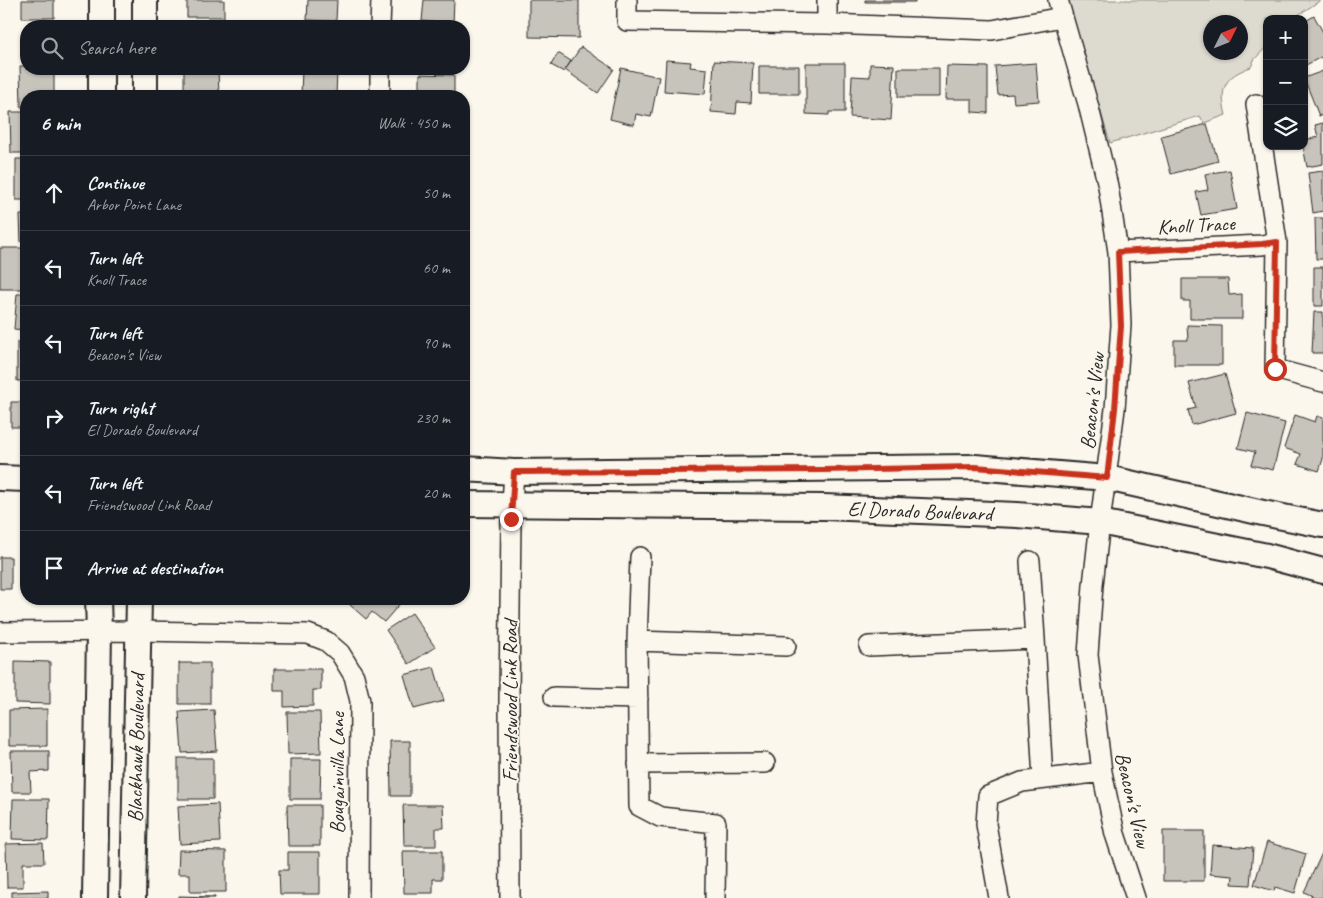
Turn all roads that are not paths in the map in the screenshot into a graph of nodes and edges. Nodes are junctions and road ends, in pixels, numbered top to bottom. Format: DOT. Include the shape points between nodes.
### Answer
graph roads {
  1 [pos="102,0"];
  2 [pos="145,0"];
  3 [pos="381,0"];
  4 [pos="627,0"];
  5 [pos="827,0"];
  6 [pos="1060,8"];
  7 [pos="102,20"];
  8 [pos="145,20"];
  9 [pos="380,20"];
  10 [pos="827,24"];
  11 [pos="101,75"];
  12 [pos="145,75"];
  13 [pos="380,75"];
  14 [pos="101,90"];
  15 [pos="145,90"];
  16 [pos="380,90"];
  17 [pos="1256,104"];
  18 [pos="1277,242"];
  19 [pos="1118,252"];
  20 [pos="1323,382"];
  21 [pos="470,469"];
  22 [pos="514,472"];
  23 [pos="0,478"];
  24 [pos="1107,478"];
  25 [pos="20,479"];
  26 [pos="470,504"];
  27 [pos="511,505"];
  28 [pos="1100,522"];
  29 [pos="1323,525"];
  30 [pos="640,557"];
  31 [pos="1030,561"];
  32 [pos="1323,571"];
  33 [pos="98,605"];
  34 [pos="139,605"];
  35 [pos="99,631"];
  36 [pos="138,631"];
  37 [pos="0,632"];
  38 [pos="1035,639"];
  39 [pos="637,641"];
  40 [pos="786,646"];
  41 [pos="869,646"];
  42 [pos="554,697"];
  43 [pos="638,699"];
  44 [pos="765,763"];
  45 [pos="638,764"];
  46 [pos="1102,772"];
  47 [pos="1043,779"];
  48 [pos="94,898"];
  49 [pos="133,898"];
  50 [pos="359,898"];
  51 [pos="510,898"];
  52 [pos="715,898"];
  53 [pos="999,898"];
  54 [pos="1136,898"];
  1 -- 7 [label="main road"];
  2 -- 8 [label="main road"];
  3 -- 9 [label="street"];
  4 -- 10 [label="street" via="627,21"];
  5 -- 10 [label="street"];
  6 -- 10 [label="street" via="992,30"];
  6 -- 19 [label="street, Beacon's View" via="1108,186"];
  11 -- 14 [label="main road"];
  12 -- 15 [label="main road"];
  13 -- 16 [label="street"];
  17 -- 18 [label="street"];
  18 -- 19 [label="street, Knoll Trace"];
  18 -- 20 [label="street" via="1275,369"];
  19 -- 24 [label="street, Beacon's View" via="1121,326"];
  21 -- 22 [label="main road"];
  22 -- 24 [label="main road, El Dorado Boulevard" via="975,467"];
  22 -- 27 [label="street, Friendswood Link Road"];
  23 -- 25 [label="main road"];
  24 -- 28 [label="street, Beacon's View"];
  24 -- 29 [label="main road, El Dorado Boulevard"];
  26 -- 27 [label="main road"];
  27 -- 28 [label="main road, El Dorado Boulevard" via="824,507"];
  27 -- 51 [label="street, Friendswood Link Road"];
  28 -- 32 [label="main road, El Dorado Boulevard" via="1267,556"];
  28 -- 46 [label="street, Beacon's View" via="1088,655"];
  30 -- 39 [label="street"];
  31 -- 38 [label="street"];
  33 -- 35 [label="main road, Blackhawk Boulevard"];
  34 -- 36 [label="main road, Blackhawk Boulevard"];
  35 -- 36 [label="street"];
  35 -- 37 [label="street"];
  35 -- 48 [label="main road, Blackhawk Boulevard"];
  36 -- 49 [label="main road, Blackhawk Boulevard"];
  36 -- 50 [label="street, Bougainvilla Lane" via="308,634 326,641 340,653 354,676 360,702"];
  38 -- 41 [label="street"];
  38 -- 47 [label="street"];
  39 -- 40 [label="street"];
  39 -- 43 [label="street"];
  42 -- 43 [label="street"];
  43 -- 45 [label="street"];
  44 -- 45 [label="street"];
  45 -- 52 [label="street" via="639,806 660,817 716,823"];
  46 -- 47 [label="street"];
  46 -- 54 [label="street, Beacon's View" via="1115,834"];
  47 -- 53 [label="street" via="1022,782 988,796 986,824"];
}
